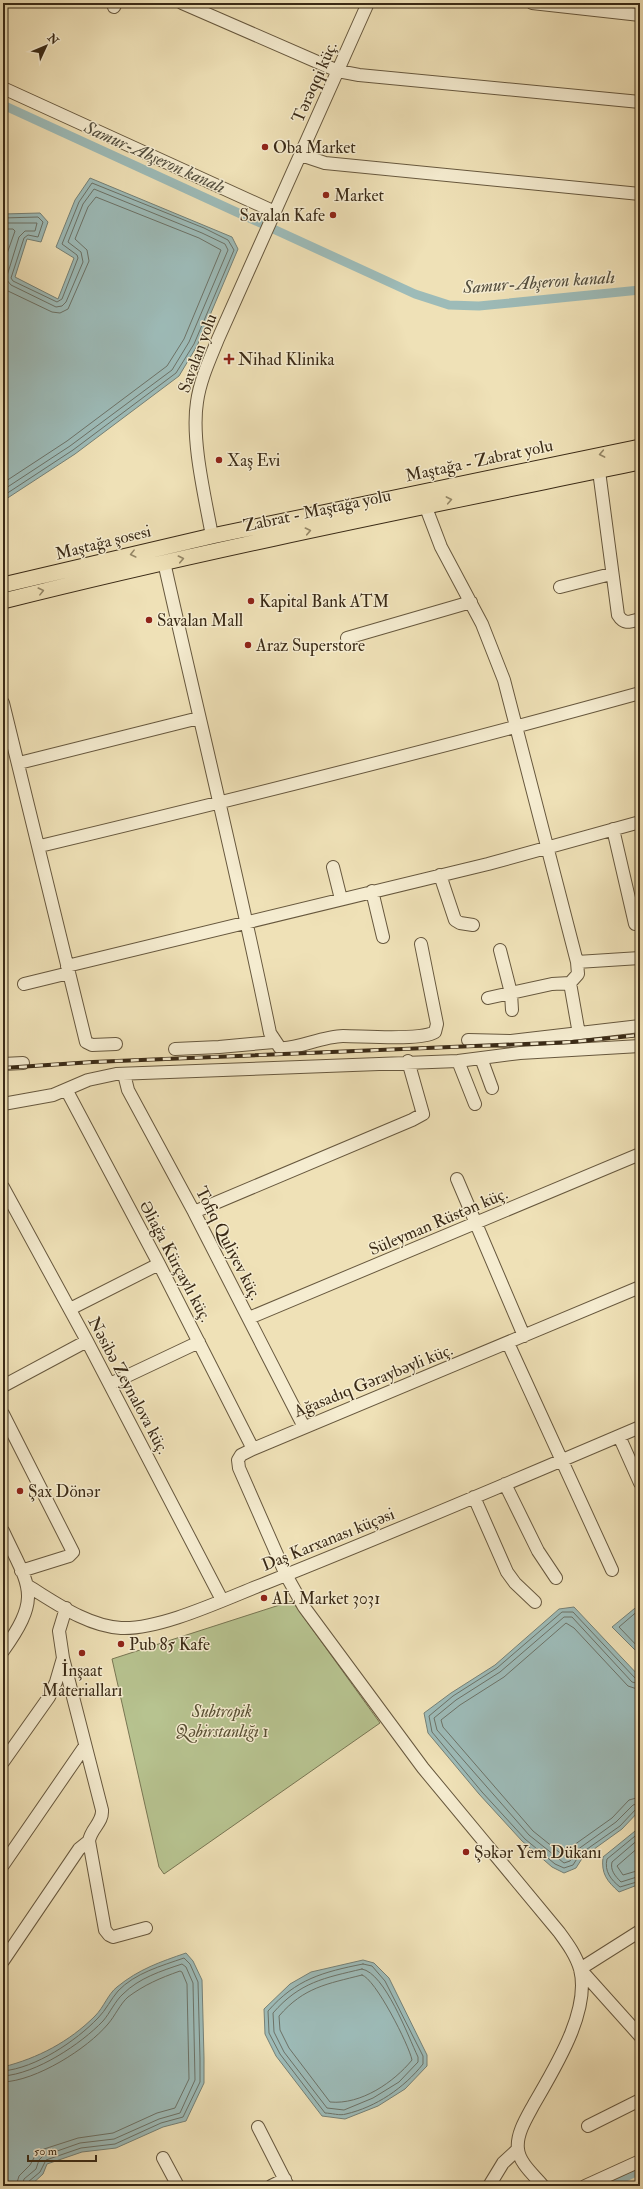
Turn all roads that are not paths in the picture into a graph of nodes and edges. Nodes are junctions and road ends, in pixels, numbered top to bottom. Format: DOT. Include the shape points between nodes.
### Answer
graph roads {
  1 [pos="182,3"];
  2 [pos="368,3"];
  3 [pos="532,3"];
  4 [pos="640,15"];
  5 [pos="338,71"];
  6 [pos="3,88"];
  7 [pos="640,102"];
  8 [pos="301,155"];
  9 [pos="640,194"];
  10 [pos="274,215"];
  11 [pos="640,446"];
  12 [pos="640,462"];
  13 [pos="599,471"];
  14 [pos="425,505"];
  15 [pos="212,536"];
  16 [pos="215,551"];
  17 [pos="164,562"];
  18 [pos="611,574"];
  19 [pos="3,585"];
  20 [pos="560,587"];
  21 [pos="3,601"];
  22 [pos="471,602"];
  23 [pos="640,619"];
  24 [pos="348,638"];
  25 [pos="640,692"];
  26 [pos="3,703"];
  27 [pos="199,718"];
  28 [pos="516,727"];
  29 [pos="19,763"];
  30 [pos="218,804"];
  31 [pos="640,822"];
  32 [pos="613,829"];
  33 [pos="40,846"];
  34 [pos="546,848"];
  35 [pos="333,867"];
  36 [pos="440,875"];
  37 [pos="372,891"];
  38 [pos="341,899"];
  39 [pos="248,923"];
  40 [pos="473,924"];
  41 [pos="635,924"];
  42 [pos="383,937"];
  43 [pos="421,944"];
  44 [pos="500,950"];
  45 [pos="640,958"];
  46 [pos="577,962"];
  47 [pos="68,969"];
  48 [pos="570,983"];
  49 [pos="24,984"];
  50 [pos="511,993"];
  51 [pos="488,998"];
  52 [pos="512,1010"];
  53 [pos="640,1026"];
  54 [pos="579,1034"];
  55 [pos="468,1040"];
  56 [pos="274,1042"];
  57 [pos="116,1044"];
  58 [pos="640,1046"];
  59 [pos="175,1049"];
  60 [pos="481,1058"];
  61 [pos="458,1060"];
  62 [pos="408,1061"];
  63 [pos="23,1063"];
  64 [pos="3,1064"];
  65 [pos="124,1074"];
  66 [pos="492,1088"];
  67 [pos="67,1091"];
  68 [pos="3,1104"];
  69 [pos="475,1104"];
  70 [pos="640,1154"];
  71 [pos="457,1179"];
  72 [pos="3,1187"];
  73 [pos="194,1212"];
  74 [pos="477,1224"];
  75 [pos="159,1264"];
  76 [pos="640,1287"];
  77 [pos="70,1310"];
  78 [pos="249,1318"];
  79 [pos="524,1336"];
  80 [pos="87,1341"];
  81 [pos="199,1342"];
  82 [pos="508,1343"];
  83 [pos="110,1384"];
  84 [pos="3,1386"];
  85 [pos="3,1414"];
  86 [pos="640,1426"];
  87 [pos="304,1427"];
  88 [pos="619,1436"];
  89 [pos="253,1449"];
  90 [pos="562,1460"];
  91 [pos="640,1483"];
  92 [pos="505,1484"];
  93 [pos="474,1497"];
  94 [pos="3,1531"];
  95 [pos="612,1570"];
  96 [pos="21,1571"];
  97 [pos="286,1575"];
  98 [pos="556,1578"];
  99 [pos="28,1586"];
  100 [pos="222,1600"];
  101 [pos="535,1602"];
  102 [pos="66,1608"];
  103 [pos="3,1650"];
  104 [pos="63,1658"];
  105 [pos="85,1746"];
  106 [pos="3,1762"];
  107 [pos="89,1840"];
  108 [pos="3,1865"];
  109 [pos="146,1928"];
  110 [pos="640,1931"];
  111 [pos="3,1961"];
  112 [pos="580,1969"];
  113 [pos="640,2036"];
  114 [pos="640,2100"];
  115 [pos="588,2126"];
  116 [pos="258,2127"];
  117 [pos="518,2150"];
  118 [pos="163,2158"];
  119 [pos="640,2161"];
  120 [pos="287,2182"];
  121 [pos="178,2186"];
  122 [pos="271,2186"];
  123 [pos="489,2186"];
  124 [pos="543,2186"];
  125 [pos="585,2186"];
  1 -- 5 [label="street"];
  2 -- 5 [label="street, Tərəqqi küç."];
  3 -- 4 [label="street"];
  5 -- 7 [label="street"];
  5 -- 8 [label="street, Tərəqqi küç."];
  6 -- 10 [label="street"];
  8 -- 9 [label="street" via="325,163"];
  8 -- 10 [label="street, Tərəqqi küç."];
  10 -- 15 [label="street, Savalan yolu" via="208,364 196,403 198,449"];
  11 -- 15 [label="main road, Maştağa - Zabrat yolu, one-way"];
  12 -- 13 [label="main road, Zabrat - Maştağa yolu"];
  14 -- 13 [label="main road, Zabrat - Maştağa yolu, one-way"];
  13 -- 18 [label="street"];
  16 -- 14 [label="main road, Zabrat - Maştağa yolu, one-way"];
  14 -- 22 [label="street" via="440,547"];
  15 -- 16 [label="main road"];
  15 -- 19 [label="main road, Maştağa şosesi, one-way"];
  17 -- 16 [label="main road, Zabrat - Maştağa yolu, one-way"];
  21 -- 17 [label="main road, Zabrat - Maştağa yolu, one-way"];
  17 -- 27 [label="street"];
  18 -- 20 [label="street"];
  18 -- 23 [label="street" via="621,620 626,623"];
  22 -- 24 [label="street"];
  22 -- 28 [label="street" via="495,653"];
  25 -- 28 [label="street"];
  26 -- 29 [label="street"];
  27 -- 29 [label="street"];
  27 -- 30 [label="street"];
  28 -- 30 [label="street"];
  28 -- 34 [label="street"];
  29 -- 33 [label="street"];
  30 -- 33 [label="street"];
  30 -- 39 [label="street"];
  31 -- 32 [label="street"];
  32 -- 34 [label="street"];
  32 -- 41 [label="street"];
  33 -- 47 [label="street"];
  34 -- 36 [label="street"];
  34 -- 46 [label="street"];
  35 -- 38 [label="street"];
  36 -- 37 [label="street"];
  36 -- 40 [label="street" via="455,920"];
  37 -- 38 [label="street"];
  37 -- 42 [label="street"];
  38 -- 39 [label="street"];
  39 -- 47 [label="street"];
  39 -- 56 [label="street"];
  43 -- 56 [label="street" via="437,1024 435,1032 430,1035 411,1036 341,1036 285,1048 280,1048"];
  44 -- 50 [label="street"];
  45 -- 46 [label="street"];
  46 -- 48 [label="street" via="578,974"];
  47 -- 49 [label="street"];
  47 -- 57 [label="street" via="86,1042 92,1045"];
  48 -- 50 [label="street" via="552,984"];
  48 -- 54 [label="street"];
  50 -- 51 [label="street"];
  50 -- 52 [label="street"];
  53 -- 54 [label="street"];
  54 -- 55 [label="street" via="511,1041"];
  56 -- 59 [label="street"];
  58 -- 60 [label="street" via="520,1053"];
  60 -- 61 [label="street"];
  60 -- 66 [label="street"];
  61 -- 62 [label="street"];
  61 -- 69 [label="street"];
  62 -- 65 [label="street"];
  62 -- 73 [label="street" via="423,1114"];
  63 -- 64 [label="street"];
  65 -- 67 [label="street" via="99,1076"];
  65 -- 73 [label="street, Tofiq Quliyev küç." via="128,1090"];
  67 -- 68 [label="street"];
  67 -- 75 [label="street, Əliağa Kürçaylı küç."];
  70 -- 74 [label="street, Süleyman Rüstən küç."];
  71 -- 74 [label="street"];
  72 -- 77 [label="street, Nəsibə Zeynalova küç."];
  73 -- 78 [label="street, Tofiq Quliyev küç."];
  74 -- 78 [label="street, Süleyman Rüstən küç."];
  74 -- 79 [label="street"];
  75 -- 77 [label="street"];
  75 -- 81 [label="street, Əliağa Kürçaylı küç."];
  76 -- 79 [label="street, Ağasadıq Gəraybəyli küç."];
  77 -- 80 [label="street, Nəsibə Zeynalova küç."];
  78 -- 87 [label="street, Tofiq Quliyev küç."];
  79 -- 82 [label="street, Ağasadıq Gəraybəyli küç."];
  80 -- 83 [label="street, Nəsibə Zeynalova küç."];
  80 -- 84 [label="street"];
  81 -- 83 [label="street"];
  81 -- 89 [label="street, Əliağa Kürçaylı küç."];
  82 -- 87 [label="street, Ağasadıq Gəraybəyli küç."];
  82 -- 90 [label="street"];
  83 -- 100 [label="street, Nəsibə Zeynalova küç."];
  85 -- 96 [label="street" via="73,1552 69,1556"];
  86 -- 88 [label="street, Daş Karxanası küçəsi"];
  87 -- 89 [label="street, Ağasadıq Gəraybəyli küç."];
  88 -- 90 [label="street, Daş Karxanası küçəsi"];
  88 -- 91 [label="street"];
  89 -- 97 [label="street, Ağasadıq Gəraybəyli küç." via="241,1455 238,1460 239,1468"];
  90 -- 92 [label="street, Daş Karxanası küçəsi"];
  90 -- 95 [label="street"];
  92 -- 93 [label="street, Daş Karxanası küçəsi"];
  92 -- 98 [label="street" via="538,1552"];
  93 -- 97 [label="street, Daş Karxanası küçəsi"];
  93 -- 101 [label="street" via="507,1572"];
  94 -- 96 [label="street"];
  96 -- 99 [label="street"];
  97 -- 100 [label="street, Daş Karxanası küçəsi"];
  97 -- 112 [label="street" via="311,1617 423,1768 559,1932"];
  99 -- 102 [label="street, Daş Karxanası küçəsi"];
  99 -- 103 [label="street" via="25,1616"];
  100 -- 102 [label="street, Daş Karxanası küçəsi" via="160,1623 133,1628 106,1626"];
  102 -- 104 [label="street" via="58,1637"];
  104 -- 105 [label="street"];
  104 -- 106 [label="street" via="49,1697"];
  105 -- 107 [label="street" via="103,1816 90,1834"];
  105 -- 108 [label="street"];
  107 -- 109 [label="street" via="108,1935 113,1937"];
  107 -- 111 [label="street" via="79,1849"];
  110 -- 112 [label="street"];
  112 -- 113 [label="street"];
  112 -- 117 [label="street" via="581,1996 574,2024 522,2130"];
  114 -- 115 [label="street"];
  116 -- 120 [label="street"];
  117 -- 123 [label="street" via="503,2163"];
  117 -- 124 [label="street"];
  118 -- 121 [label="street"];
  119 -- 125 [label="street"];
  120 -- 122 [label="street"];
}
